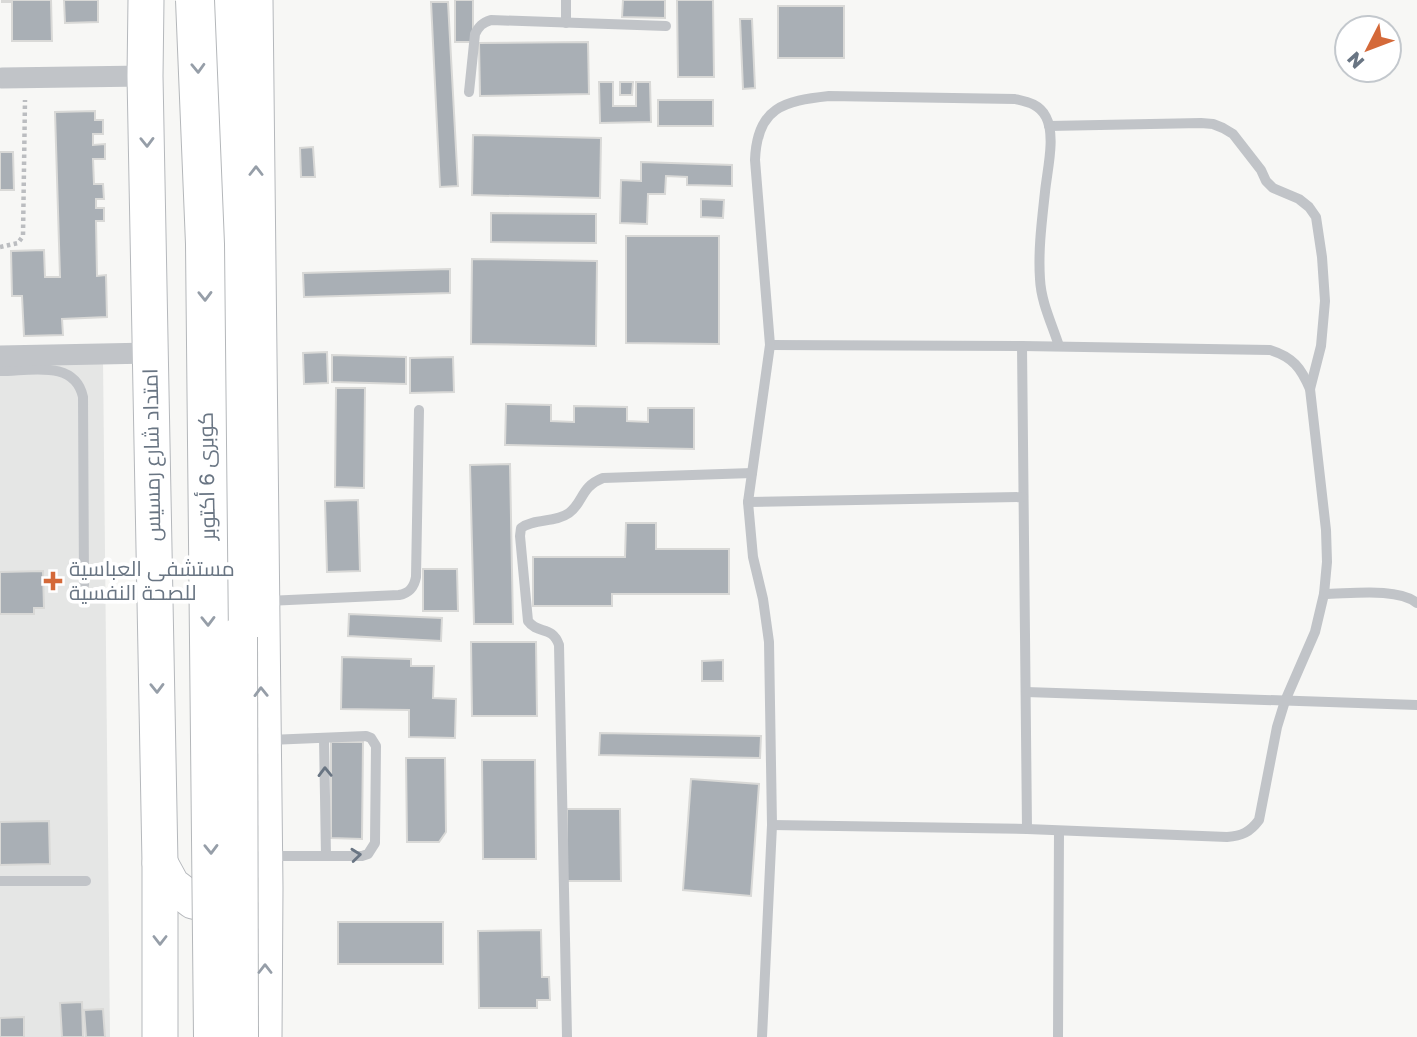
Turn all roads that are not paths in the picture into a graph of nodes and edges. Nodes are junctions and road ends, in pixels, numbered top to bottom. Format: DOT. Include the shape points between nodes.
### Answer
graph roads {
  1 [pos="146,0"];
  2 [pos="195,0"];
  3 [pos="226,0"];
  4 [pos="255,0"];
  5 [pos="566,0"];
  6 [pos="566,23"];
  7 [pos="666,26"];
  8 [pos="145,76"];
  9 [pos="2,78"];
  10 [pos="469,93"];
  11 [pos="1049,126"];
  12 [pos="770,345"];
  13 [pos="1022,346"];
  14 [pos="1059,346"];
  15 [pos="151,354"];
  16 [pos="0,356"];
  17 [pos="0,371"];
  18 [pos="1310,389"];
  19 [pos="419,410"];
  20 [pos="752,472"];
  21 [pos="1024,496"];
  22 [pos="748,502"];
  23 [pos="84,585"];
  24 [pos="1324,594"];
  25 [pos="260,601"];
  26 [pos="1417,603"];
  27 [pos="1026,692"];
  28 [pos="1285,701"];
  29 [pos="1417,705"];
  30 [pos="324,738"];
  31 [pos="262,740"];
  32 [pos="772,825"];
  33 [pos="1027,830"];
  34 [pos="1059,831"];
  35 [pos="326,856"];
  36 [pos="160,863"];
  37 [pos="264,872"];
  38 [pos="0,881"];
  39 [pos="86,881"];
  40 [pos="160,1037"];
  41 [pos="213,1037"];
  42 [pos="239,1037"];
  43 [pos="264,1037"];
  44 [pos="567,1037"];
  45 [pos="762,1037"];
  46 [pos="1058,1037"];
  1 -- 8 [label="main road, امتداد شارع رمسيس"];
  2 -- 41 [label="highway, كوبرى 6 أكتوبر, one-way, bridge" via="205,244"];
  3 -- 42 [label="highway, كوبرى 6 أكتوبر, bridge" via="236,247"];
  25 -- 4 [label="main road, one-way"];
  5 -- 6 [label="lane"];
  6 -- 7 [label="lane"];
  6 -- 10 [label="lane" via="483,22 475,34"];
  8 -- 9 [label="street"];
  8 -- 15 [label="main road, امتداد شارع رمسيس, one-way"];
  11 -- 12 [label="lane" via="1040,108 1015,99 829,96 786,103 772,113 756,142 755,160"];
  11 -- 14 [label="lane" via="1040,279"];
  11 -- 18 [label="lane" via="1213,124 1233,134 1273,188 1310,207 1316,218 1325,301 1321,346"];
  12 -- 13 [label="lane"];
  12 -- 20 [label="lane"];
  13 -- 14 [label="lane"];
  13 -- 21 [label="lane"];
  14 -- 18 [label="lane" via="1270,350 1296,364"];
  15 -- 16 [label="street"];
  15 -- 36 [label="main road, امتداد شارع رمسيس, one-way"];
  17 -- 23 [label="lane" via="54,370 66,373 81,388"];
  18 -- 24 [label="lane" via="1326,530"];
  19 -- 25 [label="lane" via="416,577 411,590 399,595"];
  20 -- 22 [label="lane"];
  20 -- 44 [label="lane" via="603,478 589,486 567,515 521,528 528,621 535,629 552,633 559,645"];
  21 -- 22 [label="lane"];
  21 -- 27 [label="lane"];
  22 -- 32 [label="lane" via="769,642"];
  24 -- 26 [label="lane" via="1394,593"];
  24 -- 28 [label="lane" via="1315,632"];
  31 -- 25 [label="main road, one-way"];
  27 -- 28 [label="lane"];
  27 -- 33 [label="lane"];
  28 -- 29 [label="lane"];
  28 -- 34 [label="lane" via="1259,820 1251,830 1227,837"];
  30 -- 31 [label="lane"];
  35 -- 30 [label="lane, one-way"];
  35 -- 30 [label="lane, one-way" via="362,856 373,849 376,746 366,736"];
  31 -- 37 [label="main road"];
  32 -- 33 [label="lane"];
  32 -- 45 [label="lane"];
  33 -- 34 [label="lane"];
  34 -- 46 [label="lane"];
  35 -- 37 [label="lane"];
  36 -- 37 [label="main road" via="172,885 193,901 218,907 243,902"];
  36 -- 40 [label="main road, امتداد شارع رمسيس, one-way"];
  43 -- 37 [label="main road, one-way"];
  38 -- 39 [label="lane"];
}
